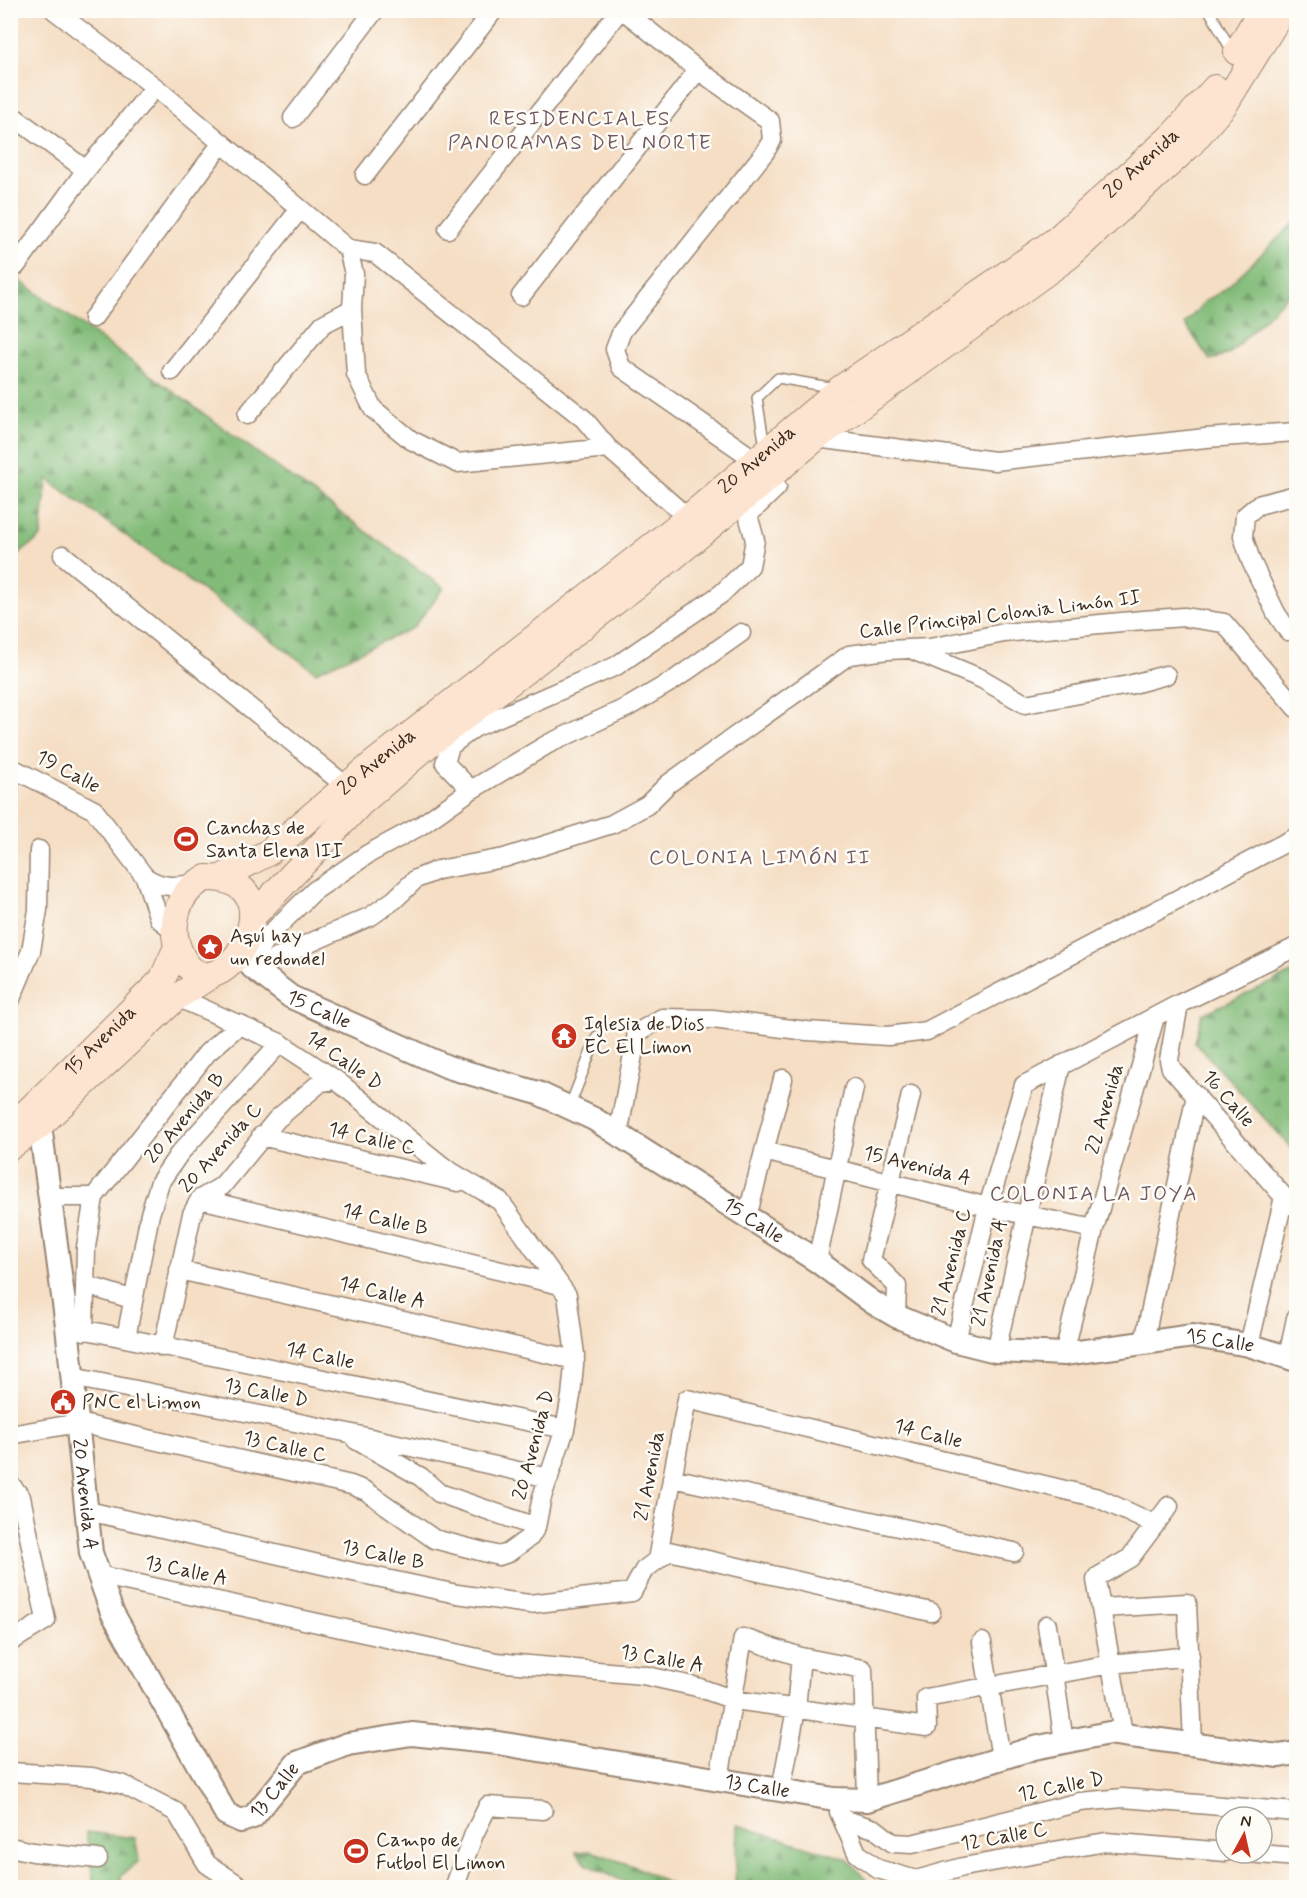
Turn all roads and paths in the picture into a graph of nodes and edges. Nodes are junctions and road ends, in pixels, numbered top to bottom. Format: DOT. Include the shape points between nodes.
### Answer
graph roads {
  1 [pos="54,10"];
  2 [pos="375,10"];
  3 [pos="494,10"];
  4 [pos="622,10"];
  5 [pos="1209,10"];
  6 [pos="1261,10"];
  7 [pos="1283,10"];
  8 [pos="1234,56"];
  9 [pos="698,70"];
  10 [pos="155,87"];
  11 [pos="10,114"];
  12 [pos="293,118"];
  13 [pos="221,144"];
  14 [pos="86,170"];
  15 [pos="365,175"];
  16 [pos="300,209"];
  17 [pos="448,229"];
  18 [pos="348,249"];
  19 [pos="16,267"];
  20 [pos="521,296"];
  21 [pos="352,309"];
  22 [pos="93,318"];
  23 [pos="172,371"];
  24 [pos="840,389"];
  25 [pos="247,415"];
  26 [pos="1296,432"];
  27 [pos="816,438"];
  28 [pos="608,448"];
  29 [pos="764,462"];
  30 [pos="1296,495"];
  31 [pos="688,518"];
  32 [pos="63,555"];
  33 [pos="1288,631"];
  34 [pos="741,633"];
  35 [pos="911,649"];
  36 [pos="1166,675"];
  37 [pos="1296,708"];
  38 [pos="10,767"];
  39 [pos="347,787"];
  40 [pos="471,790"];
  41 [pos="1296,837"];
  42 [pos="39,850"];
  43 [pos="145,877"];
  44 [pos="221,878"];
  45 [pos="192,884"];
  46 [pos="252,917"];
  47 [pos="176,939"];
  48 [pos="1296,947"];
  49 [pos="247,961"];
  50 [pos="213,974"];
  51 [pos="177,997"];
  52 [pos="10,1001"];
  53 [pos="1179,1004"];
  54 [pos="1155,1017"];
  55 [pos="240,1024"];
  56 [pos="597,1036"];
  57 [pos="280,1044"];
  58 [pos="1061,1065"];
  59 [pos="783,1079"];
  60 [pos="336,1080"];
  61 [pos="854,1088"];
  62 [pos="911,1095"];
  63 [pos="1196,1095"];
  64 [pos="569,1108"];
  65 [pos="10,1124"];
  66 [pos="40,1125"];
  67 [pos="618,1135"];
  68 [pos="261,1136"];
  69 [pos="10,1147"];
  70 [pos="764,1151"];
  71 [pos="835,1168"];
  72 [pos="889,1182"];
  73 [pos="471,1185"];
  74 [pos="51,1197"];
  75 [pos="94,1197"];
  76 [pos="200,1199"];
  77 [pos="1290,1202"];
  78 [pos="988,1207"];
  79 [pos="1026,1216"];
  80 [pos="747,1217"];
  81 [pos="1095,1228"];
  82 [pos="817,1261"];
  83 [pos="179,1270"];
  84 [pos="86,1285"];
  85 [pos="560,1285"];
  86 [pos="132,1299"];
  87 [pos="896,1316"];
  88 [pos="1296,1318"];
  89 [pos="76,1328"];
  90 [pos="126,1338"];
  91 [pos="956,1341"];
  92 [pos="1144,1342"];
  93 [pos="1249,1345"];
  94 [pos="163,1347"];
  95 [pos="996,1351"];
  96 [pos="1064,1353"];
  97 [pos="1292,1359"];
  98 [pos="574,1360"];
  99 [pos="72,1377"];
  100 [pos="687,1400"];
  101 [pos="78,1423"];
  102 [pos="565,1429"];
  103 [pos="344,1432"];
  104 [pos="10,1435"];
  105 [pos="549,1478"];
  106 [pos="672,1478"];
  107 [pos="10,1484"];
  108 [pos="1169,1506"];
  109 [pos="88,1511"];
  110 [pos="1154,1524"];
  111 [pos="533,1532"];
  112 [pos="1014,1552"];
  113 [pos="657,1560"];
  114 [pos="98,1575"];
  115 [pos="1102,1608"];
  116 [pos="931,1611"];
  117 [pos="1047,1624"];
  118 [pos="10,1642"];
  119 [pos="982,1642"];
  120 [pos="1190,1656"];
  121 [pos="801,1657"];
  122 [pos="1111,1665"];
  123 [pos="1054,1674"];
  124 [pos="990,1687"];
  125 [pos="734,1700"];
  126 [pos="796,1709"];
  127 [pos="864,1718"];
  128 [pos="1123,1733"];
  129 [pos="1064,1742"];
  130 [pos="1193,1744"];
  131 [pos="1296,1753"];
  132 [pos="1001,1758"];
  133 [pos="10,1772"];
  134 [pos="719,1779"];
  135 [pos="781,1790"];
  136 [pos="867,1800"];
  137 [pos="543,1809"];
  138 [pos="838,1809"];
  139 [pos="1296,1812"];
  140 [pos="241,1821"];
  141 [pos="10,1847"];
  142 [pos="1214,1851"];
  143 [pos="1274,1855"];
  144 [pos="1296,1857"];
  145 [pos="98,1859"];
  146 [pos="243,1887"];
  147 [pos="454,1887"];
  1 -- 10 [label="street"];
  2 -- 12 [label="street"];
  3 -- 15 [label="street"];
  4 -- 9 [label="street"];
  4 -- 17 [label="street"];
  5 -- 8 [label="lane"];
  6 -- 8 [label="main road, 20 Avenida"];
  7 -- 27 [label="main road, 20 Avenida" via="1225,104 1190,145 1068,257"];
  8 -- 24 [label="main road, 20 Avenida" via="1210,95 1173,135 1056,240"];
  9 -- 20 [label="street"];
  9 -- 29 [label="street" via="770,121 772,140 622,331 615,349 621,367 700,424"];
  10 -- 13 [label="street"];
  10 -- 14 [label="street"];
  11 -- 14 [label="street"];
  13 -- 16 [label="street"];
  13 -- 22 [label="street"];
  14 -- 19 [label="street"];
  16 -- 18 [label="street"];
  16 -- 23 [label="street"];
  18 -- 21 [label="street" via="354,274"];
  18 -- 28 [label="street" via="375,253 584,419"];
  21 -- 25 [label="street" via="322,324"];
  21 -- 28 [label="street" via="356,374 373,409 411,440 457,463"];
  24 -- 29 [label="main road, 20 Avenida"];
  24 -- 29 [label="lane" via="778,378 757,398"];
  26 -- 27 [label="street" via="995,461"];
  27 -- 29 [label="main road, 20 Avenida"];
  28 -- 31 [label="street"];
  29 -- 31 [label="main road, 20 Avenida"];
  29 -- 40 [label="street, 20 Avenida" via="777,487 748,515 755,540 750,566 721,594 616,666 474,729 450,746 445,763"];
  29 -- 46 [label="main road, 20 Avenida" via="671,559 428,745 360,804"];
  30 -- 33 [label="street" via="1258,505 1245,516 1243,536 1264,589"];
  31 -- 39 [label="main road, 20 Avenida"];
  32 -- 39 [label="street"];
  34 -- 40 [label="street" via="628,707 548,744"];
  35 -- 36 [label="street" via="982,679 1025,704"];
  35 -- 37 [label="street, Calle Principal Colonia Limón II" via="1004,633 1143,620 1184,617 1224,623"];
  35 -- 49 [label="street, Calle Principal Colonia Limón II" via="849,655 668,784 647,805 612,824 504,858 438,870 416,879 370,916"];
  38 -- 43 [label="street, 19 Calle" via="94,810"];
  39 -- 44 [label="main road, 20 Avenida" via="269,852"];
  40 -- 49 [label="street" via="314,891"];
  41 -- 67 [label="street" via="927,1031 888,1035 662,1018 637,1033"];
  42 -- 52 [label="street" via="38,910 31,951"];
  43 -- 45 [label="street" via="156,885"];
  43 -- 47 [label="street, 19 Calle" via="159,920"];
  44 -- 45 [label="main road" via="206,878"];
  44 -- 46 [label="main road" via="232,880 246,893"];
  45 -- 47 [label="main road" via="180,902"];
  46 -- 49 [label="main road"];
  47 -- 50 [label="main road" via="185,963 196,972"];
  47 -- 65 [label="main road, 15 Avenida" via="162,980 22,1117"];
  48 -- 53 [label="street"];
  49 -- 50 [label="main road"];
  49 -- 64 [label="street, 15 Calle" via="291,997 448,1067 538,1093"];
  50 -- 51 [label="main road"];
  51 -- 55 [label="street, 14 Calle D"];
  51 -- 66 [label="main road"];
  53 -- 54 [label="street"];
  53 -- 63 [label="street, 16 Calle" via="1169,1064"];
  54 -- 58 [label="street"];
  54 -- 81 [label="street, 22 Avenida"];
  55 -- 57 [label="street, 14 Calle D"];
  55 -- 75 [label="street, 20 Avenida A" via="207,1053"];
  56 -- 64 [label="lane"];
  57 -- 60 [label="street, 14 Calle D"];
  57 -- 86 [label="street, 20 Avenida B" via="179,1154 160,1182"];
  58 -- 78 [label="street, 21 Avenida C" via="1028,1081 1021,1090"];
  58 -- 79 [label="street, 21 Avenida A"];
  59 -- 70 [label="street"];
  60 -- 68 [label="street, 20 Avenida C" via="321,1082"];
  60 -- 73 [label="street, 14 Calle D"];
  61 -- 71 [label="street"];
  62 -- 72 [label="street"];
  63 -- 77 [label="street, 16 Calle"];
  63 -- 92 [label="street"];
  64 -- 67 [label="street, 15 Calle"];
  66 -- 69 [label="main road"];
  66 -- 74 [label="street, 20 Avenida A"];
  67 -- 80 [label="street, 15 Calle"];
  68 -- 73 [label="street, 14 Calle C"];
  68 -- 76 [label="street, 20 Avenida C" via="222,1186"];
  70 -- 71 [label="street, 15 Avenida A"];
  70 -- 80 [label="street"];
  71 -- 72 [label="street, 15 Avenida A"];
  71 -- 82 [label="street"];
  72 -- 78 [label="street, 15 Avenida A"];
  72 -- 87 [label="street" via="871,1260 897,1286"];
  73 -- 85 [label="street, 20 Avenida D" via="500,1201"];
  74 -- 75 [label="street"];
  74 -- 89 [label="street, 20 Avenida A"];
  75 -- 84 [label="street, 20 Avenida A" via="86,1247"];
  76 -- 83 [label="street, 20 Avenida C" via="192,1214"];
  76 -- 85 [label="street, 14 Calle B"];
  77 -- 93 [label="street"];
  78 -- 79 [label="street, 15 Avenida A"];
  78 -- 91 [label="street, 21 Avenida C"];
  79 -- 81 [label="street, 15 Avenida A"];
  79 -- 95 [label="street, 21 Avenida A"];
  80 -- 82 [label="street, 15 Calle"];
  81 -- 96 [label="street, 22 Avenida"];
  82 -- 87 [label="street, 15 Calle"];
  83 -- 94 [label="street, 20 Avenida C"];
  83 -- 98 [label="street, 14 Calle A"];
  84 -- 86 [label="street"];
  84 -- 89 [label="street, 20 Avenida A"];
  85 -- 98 [label="street, 20 Avenida D" via="567,1295"];
  86 -- 90 [label="street, 20 Avenida B"];
  87 -- 91 [label="street, 15 Calle"];
  88 -- 97 [label="street"];
  89 -- 90 [label="street, 14 Calle"];
  89 -- 99 [label="street, 20 Avenida A"];
  90 -- 94 [label="street, 14 Calle"];
  91 -- 95 [label="street, 15 Calle"];
  92 -- 93 [label="street, 15 Calle" via="1193,1336"];
  92 -- 96 [label="street, 15 Calle"];
  93 -- 97 [label="street, 15 Calle"];
  94 -- 102 [label="street, 14 Calle"];
  95 -- 96 [label="street, 15 Calle"];
  98 -- 102 [label="street, 20 Avenida D"];
  99 -- 101 [label="street, 20 Avenida A"];
  99 -- 103 [label="street, 13 Calle D"];
  100 -- 106 [label="street, 21 Avenida"];
  100 -- 110 [label="street, 14 Calle" via="1098,1498"];
  101 -- 104 [label="street, 13 Calle C"];
  101 -- 109 [label="street, 20 Avenida A"];
  101 -- 111 [label="street, 13 Calle C" via="351,1485 366,1491 434,1539 499,1556"];
  102 -- 105 [label="street, 20 Avenida D"];
  103 -- 105 [label="street, 13 Calle D"];
  103 -- 111 [label="street, 13 Calle D" via="422,1477 439,1493"];
  105 -- 111 [label="street, 20 Avenida D"];
  106 -- 112 [label="street"];
  106 -- 113 [label="street, 21 Avenida"];
  107 -- 118 [label="street" via="21,1497 46,1620"];
  108 -- 110 [label="street"];
  109 -- 113 [label="street, 13 Calle B" via="457,1594 529,1604 632,1592 644,1570"];
  109 -- 114 [label="street, 20 Avenida A" via="91,1553"];
  110 -- 115 [label="street" via="1126,1561 1097,1577"];
  113 -- 116 [label="street" via="669,1551"];
  114 -- 125 [label="street, 13 Calle A" via="496,1662 643,1675"];
  114 -- 140 [label="street, 20 Avenida A" via="112,1612 220,1804 231,1819"];
  115 -- 120 [label="street" via="1185,1601"];
  115 -- 122 [label="street"];
  117 -- 123 [label="street"];
  119 -- 124 [label="street"];
  120 -- 122 [label="street, 13 Calle A"];
  120 -- 130 [label="street"];
  121 -- 125 [label="street" via="743,1638"];
  121 -- 126 [label="street"];
  121 -- 127 [label="street" via="863,1669"];
  122 -- 123 [label="street, 13 Calle A"];
  122 -- 128 [label="street"];
  123 -- 124 [label="street, 13 Calle A"];
  123 -- 129 [label="street"];
  124 -- 127 [label="street, 13 Calle A" via="926,1698 927,1727"];
  124 -- 132 [label="street"];
  125 -- 126 [label="street, 13 Calle A"];
  125 -- 134 [label="street"];
  126 -- 127 [label="street, 13 Calle A"];
  126 -- 135 [label="street"];
  127 -- 136 [label="street"];
  128 -- 129 [label="street, 13 Calle"];
  128 -- 130 [label="street, 13 Calle"];
  129 -- 132 [label="street, 13 Calle"];
  130 -- 131 [label="street, 13 Calle" via="1279,1756"];
  132 -- 136 [label="street, 13 Calle"];
  133 -- 146 [label="street" via="92,1777 124,1785 176,1812 207,1864"];
  134 -- 135 [label="street, 13 Calle"];
  134 -- 140 [label="street, 13 Calle" via="498,1743 397,1735 348,1744 297,1764 253,1817"];
  135 -- 138 [label="street, 13 Calle"];
  136 -- 138 [label="street, 13 Calle"];
  137 -- 147 [label="street" via="488,1806"];
  138 -- 139 [label="street, 12 Calle D" via="893,1843 912,1844 1080,1802 1123,1798"];
  138 -- 142 [label="street, 12 Calle C" via="857,1853 878,1869 916,1880 963,1867 1106,1842"];
  141 -- 145 [label="street"];
  143 -- 144 [label="street"];
}
